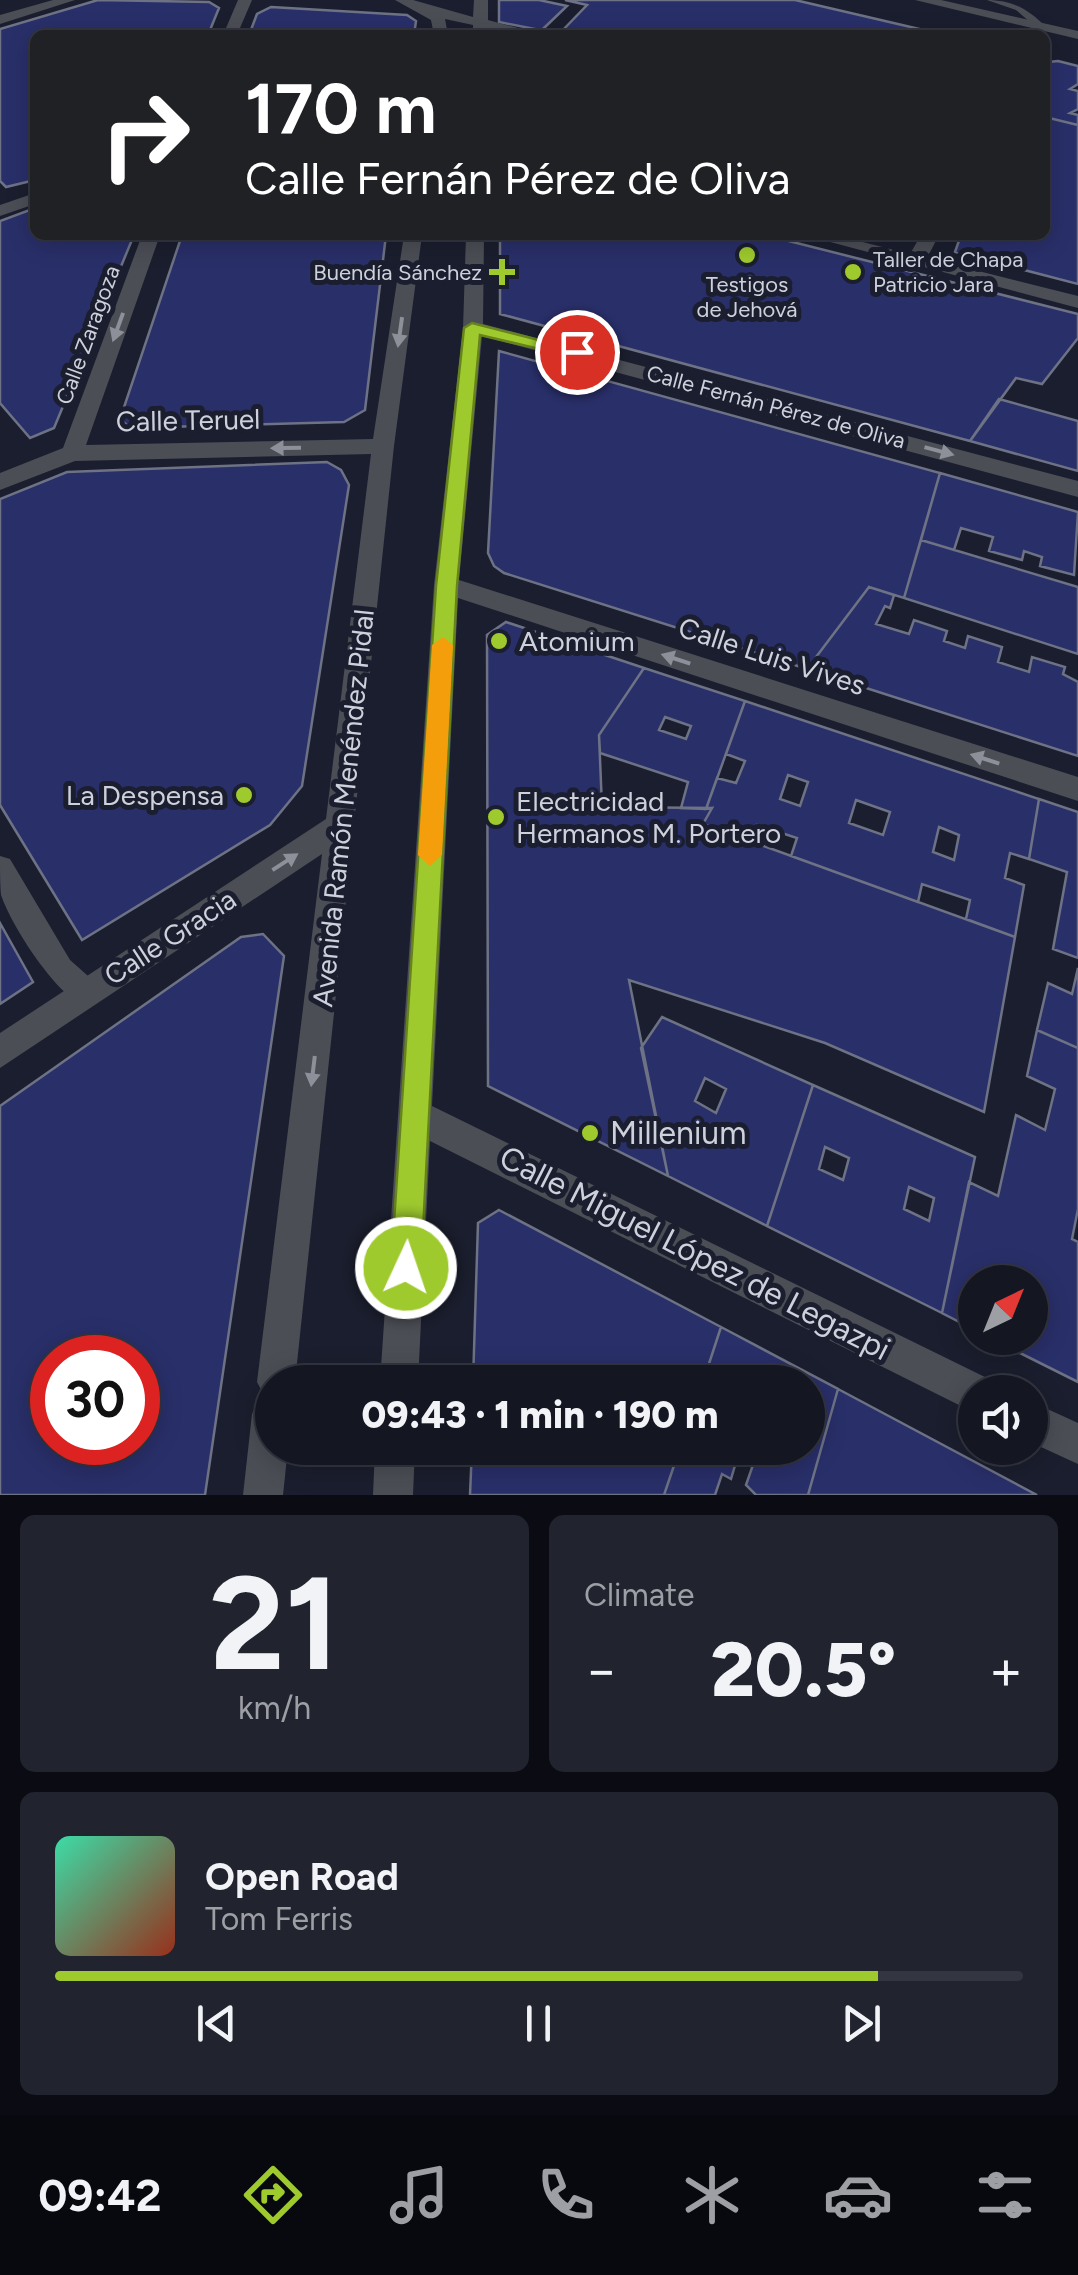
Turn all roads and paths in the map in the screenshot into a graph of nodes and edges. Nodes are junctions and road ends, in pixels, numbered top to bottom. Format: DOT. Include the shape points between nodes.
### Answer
graph roads {
  1 [pos="68,0"];
  2 [pos="245,0"];
  3 [pos="402,0"];
  4 [pos="481,0"];
  5 [pos="922,0"];
  6 [pos="991,0"];
  7 [pos="429,11"];
  8 [pos="0,20"];
  9 [pos="232,30"];
  10 [pos="441,30"];
  11 [pos="480,30"];
  12 [pos="1034,30"];
  13 [pos="1037,30"];
  14 [pos="1050,32"];
  15 [pos="1078,36"];
  16 [pos="30,199"];
  17 [pos="2,207"];
  18 [pos="149,240"];
  19 [pos="412,240"];
  20 [pos="476,240"];
  21 [pos="833,240"];
  22 [pos="927,240"];
  23 [pos="916,261"];
  24 [pos="1078,302"];
  25 [pos="472,328"];
  26 [pos="383,446"];
  27 [pos="72,453"];
  28 [pos="3,475"];
  29 [pos="1078,489"];
  30 [pos="446,586"];
  31 [pos="1078,788"];
  32 [pos="342,824"];
  33 [pos="0,868"];
  34 [pos="86,993"];
  35 [pos="0,1052"];
  36 [pos="415,1115"];
  37 [pos="278,1365"];
  38 [pos="400,1365"];
  39 [pos="958,1385"];
  40 [pos="1048,1429"];
  41 [pos="1078,1444"];
  42 [pos="266,1465"];
  43 [pos="394,1465"];
  44 [pos="263,1495"];
  45 [pos="392,1495"];
  1 -- 8 [label="street"];
  2 -- 9 [label="street"];
  3 -- 7 [label="street"];
  4 -- 11 [label="street"];
  5 -- 12 [label="street"];
  6 -- 13 [label="lane" via="1019,8"];
  7 -- 10 [label="street"];
  7 -- 11 [label="street"];
  14 -- 15 [label="street"];
  16 -- 17 [label="street"];
  18 -- 27 [label="street, Calle Zaragoza, one-way"];
  19 -- 26 [label="street, Avenida Ramón Menéndez Pidal, one-way"];
  20 -- 25 [label="street"];
  21 -- 23 [label="street"];
  22 -- 23 [label="street"];
  23 -- 24 [label="street"];
  25 -- 29 [label="street, Calle Fernán Pérez de Oliva, one-way"];
  25 -- 30 [label="street"];
  26 -- 27 [label="street, Calle Teruel, one-way"];
  26 -- 32 [label="street, Avenida Ramón Menéndez Pidal"];
  27 -- 28 [label="street, Calle Teruel"];
  31 -- 30 [label="street, Calle Luis Vives, one-way"];
  30 -- 36 [label="street"];
  34 -- 32 [label="street, Calle Gracia, one-way"];
  32 -- 37 [label="street, Avenida Ramón Menéndez Pidal, one-way"];
  33 -- 34 [label="street" via="60,970"];
  34 -- 35 [label="street, Calle Gracia"];
  36 -- 38 [label="street"];
  36 -- 39 [label="street, Calle Miguel López de Legazpi"];
  40 -- 41 [label="street"];
  42 -- 44 [label="street"];
  43 -- 45 [label="street"];
}
